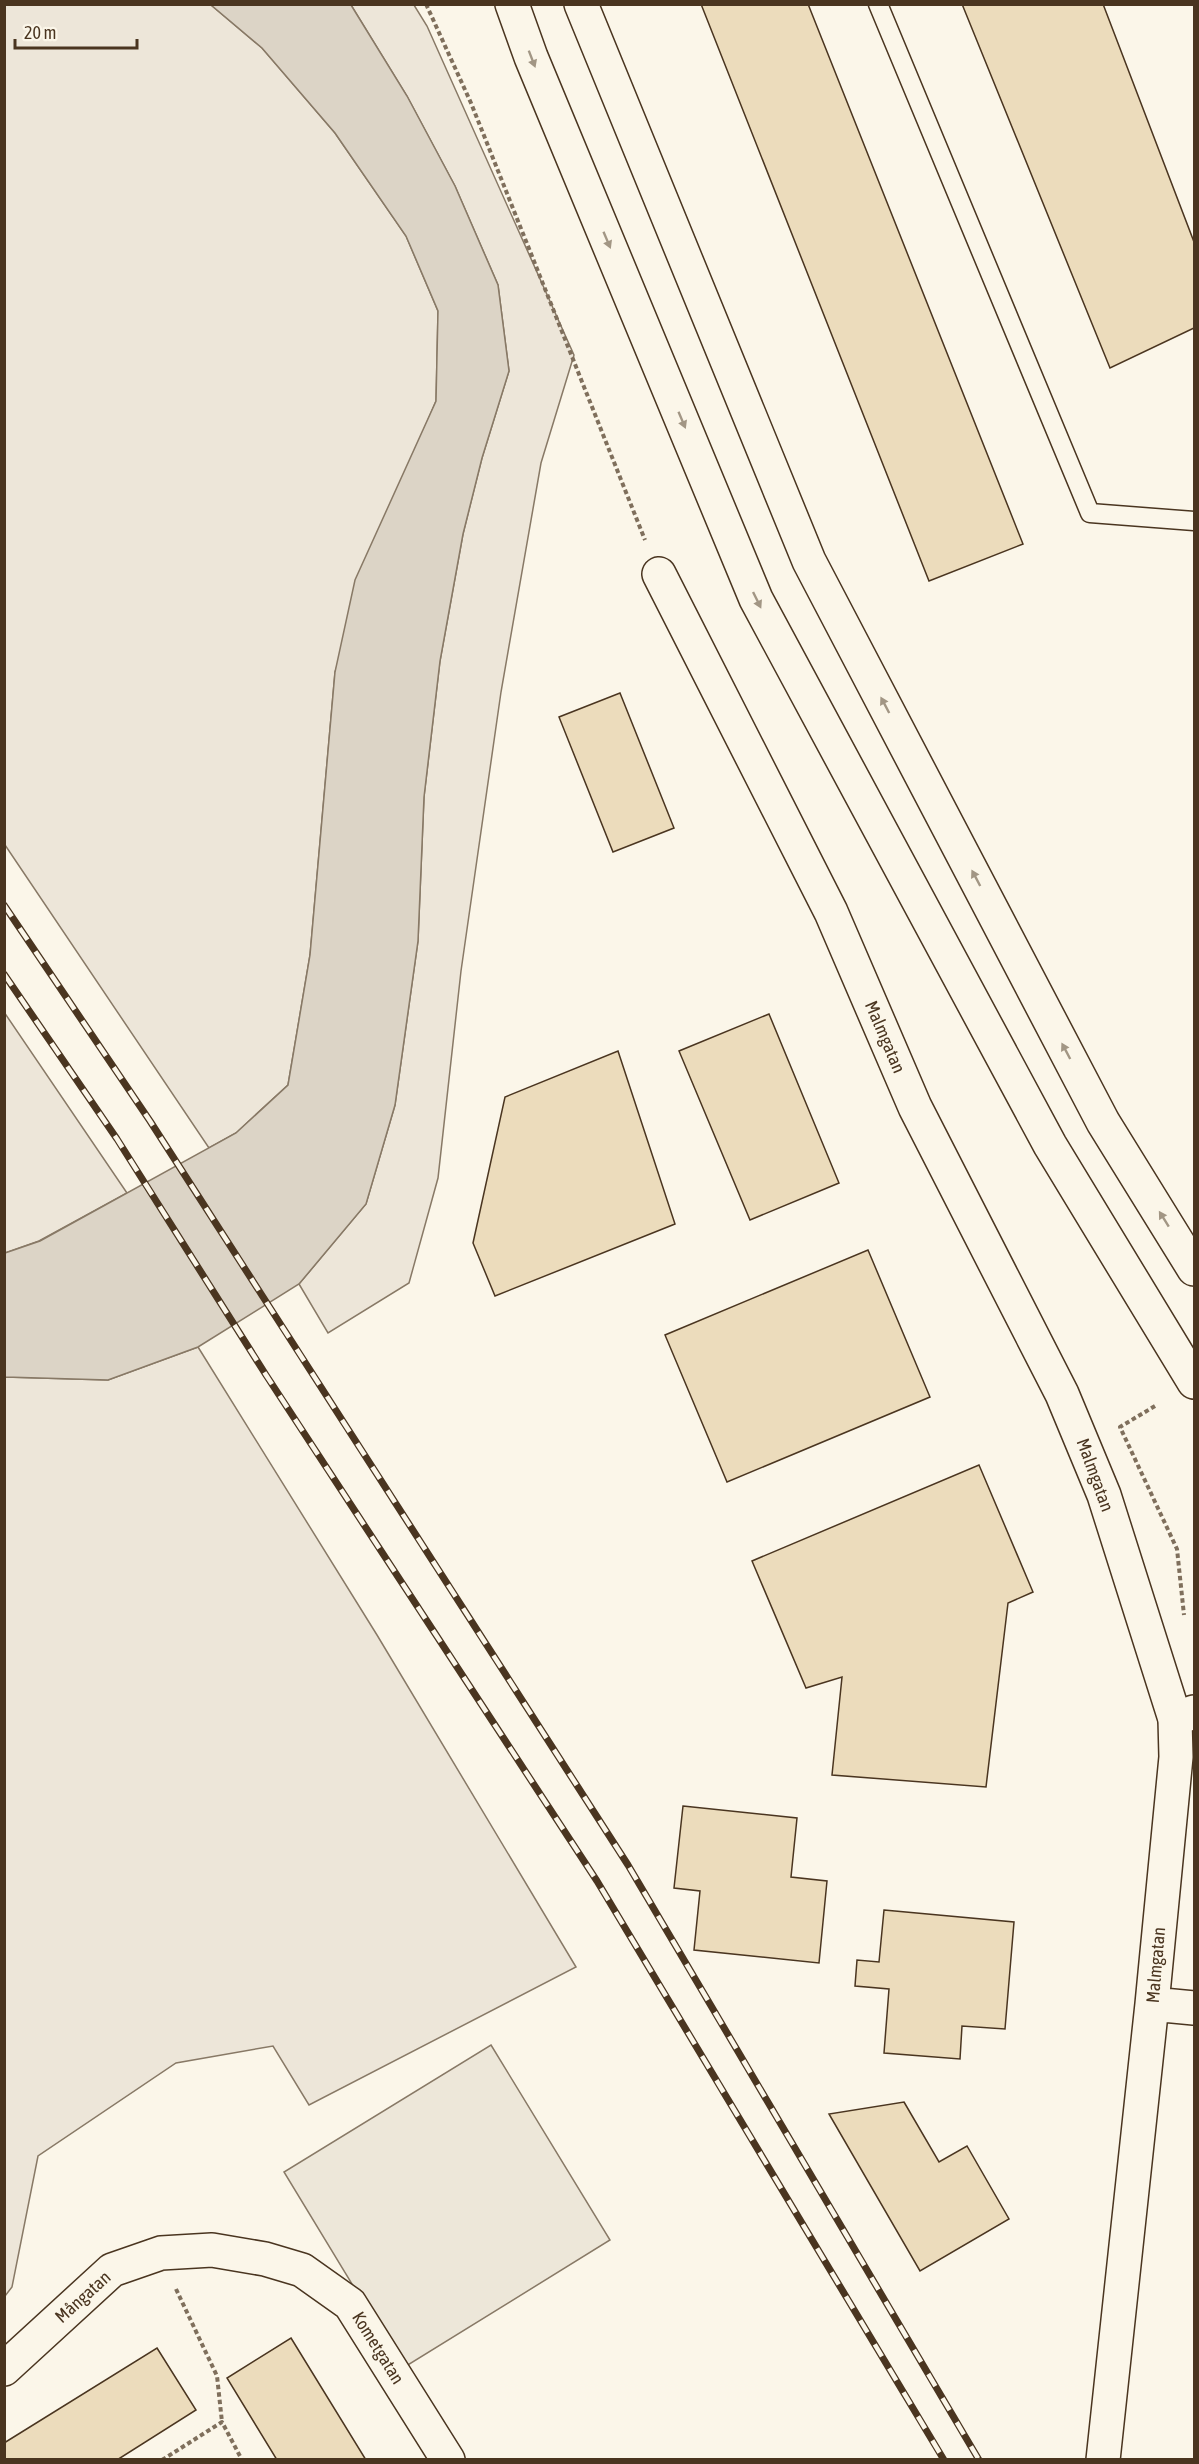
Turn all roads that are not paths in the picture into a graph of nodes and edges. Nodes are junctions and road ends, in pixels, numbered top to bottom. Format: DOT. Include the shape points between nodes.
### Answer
graph roads {
  1 [pos="512,4"];
  2 [pos="580,4"];
  3 [pos="878,4"];
  4 [pos="1194,521"];
  5 [pos="659,574"];
  6 [pos="1194,1269"];
  7 [pos="1194,1382"];
  8 [pos="1184,1715"];
  9 [pos="1152,2004"];
  10 [pos="1194,2008"];
  11 [pos="212,2250"];
  12 [pos="4,2369"];
  13 [pos="447,2460"];
  14 [pos="1103,2460"];
  1 -- 7 [label="main road, one-way" via="756,599 1050,1144"];
  6 -- 2 [label="main road, one-way" via="1103,1122 810,561"];
  3 -- 4 [label="lane" via="1090,513"];
  5 -- 8 [label="main road, Malmgatan" via="831,912 915,1107 1062,1394 1104,1495"];
  8 -- 9 [label="main road, Malmgatan" via="1176,1756"];
  9 -- 10 [label="main road"];
  9 -- 14 [label="main road, Malmgatan"];
  11 -- 12 [label="main road, Mångatan" via="162,2253 112,2270"];
  11 -- 13 [label="main road, Kometgatan" via="302,2270 350,2304"];
}
